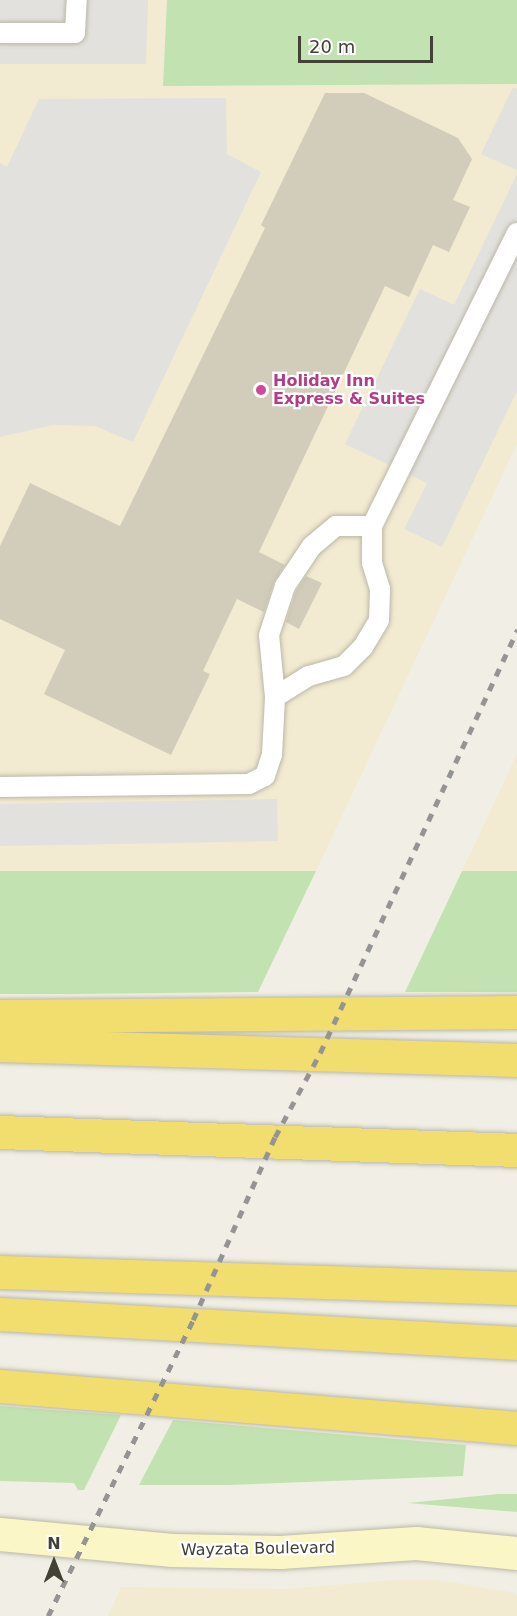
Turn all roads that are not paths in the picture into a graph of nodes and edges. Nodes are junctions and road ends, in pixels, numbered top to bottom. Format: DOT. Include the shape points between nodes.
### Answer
graph roads {
  1 [pos="77,0"];
  2 [pos="0,33"];
  3 [pos="517,233"];
  4 [pos="372,526"];
  5 [pos="275,697"];
  6 [pos="0,787"];
  7 [pos="517,1012"];
  8 [pos="0,1016"];
  9 [pos="0,1045"];
  10 [pos="517,1060"];
  11 [pos="0,1132"];
  12 [pos="517,1150"];
  13 [pos="0,1272"];
  14 [pos="517,1288"];
  15 [pos="0,1314"];
  16 [pos="517,1343"];
  17 [pos="0,1386"];
  18 [pos="517,1428"];
  19 [pos="0,1534"];
  20 [pos="517,1553"];
  1 -- 2 [label="lane" via="75,33"];
  3 -- 4 [label="lane"];
  4 -- 5 [label="lane" via="336,526 312,546 285,586 269,635"];
  4 -- 5 [label="lane" via="372,562 380,589 379,620 363,647 344,666 309,676"];
  5 -- 6 [label="lane" via="272,755 265,776 249,784"];
  7 -- 8 [label="highway"];
  9 -- 10 [label="highway"];
  11 -- 12 [label="highway"];
  13 -- 14 [label="highway"];
  15 -- 16 [label="highway"];
  17 -- 18 [label="highway"];
  19 -- 20 [label="street, Wayzata Boulevard" via="172,1550 280,1552 416,1543"];
}
